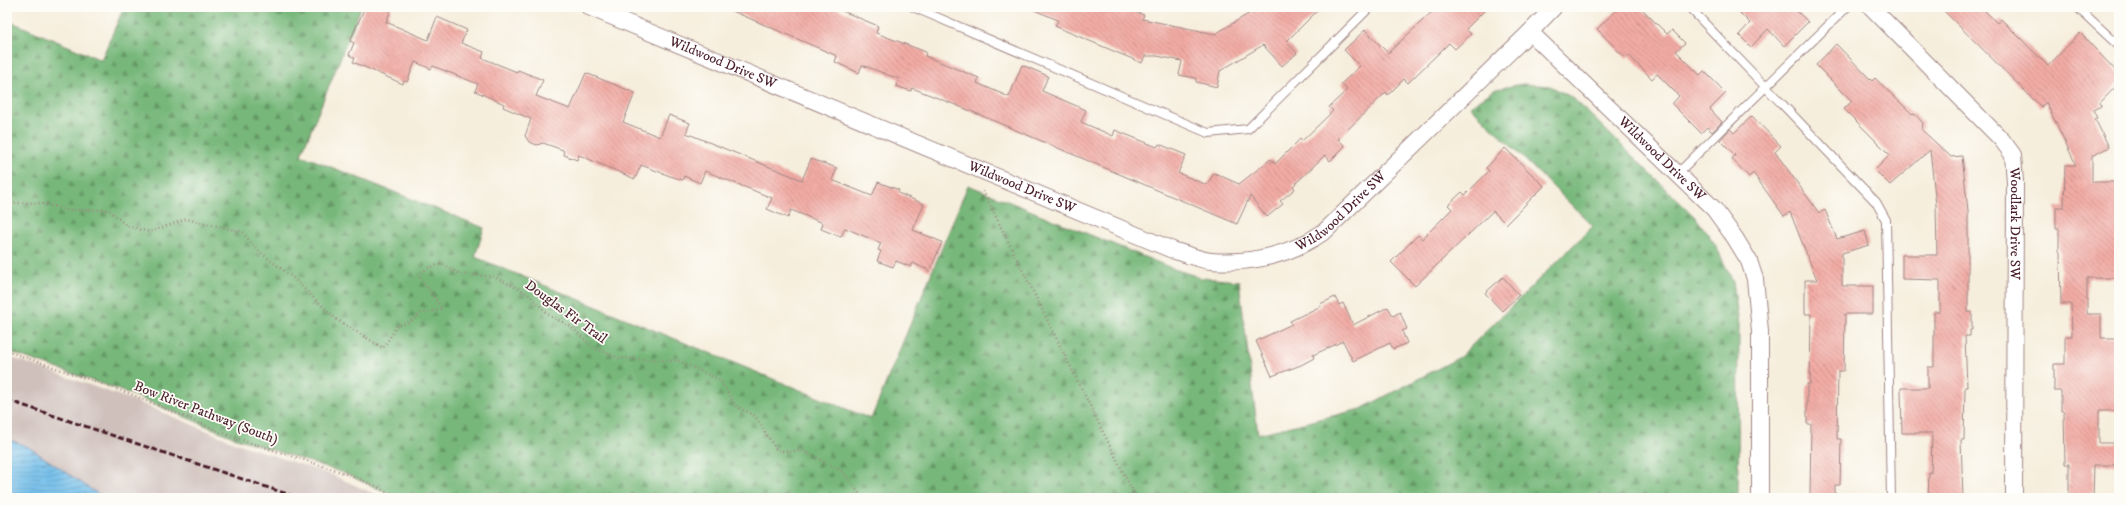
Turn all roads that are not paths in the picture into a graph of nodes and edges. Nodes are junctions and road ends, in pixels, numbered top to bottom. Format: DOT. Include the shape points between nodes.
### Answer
graph roads {
  1 [pos="589,7"];
  2 [pos="912,7"];
  3 [pos="1370,7"];
  4 [pos="1554,7"];
  5 [pos="1689,7"];
  6 [pos="1847,7"];
  7 [pos="1871,7"];
  8 [pos="2077,7"];
  9 [pos="617,12"];
  10 [pos="1530,32"];
  11 [pos="2119,46"];
  12 [pos="1766,87"];
  13 [pos="1678,173"];
  14 [pos="1760,498"];
  15 [pos="1891,498"];
  16 [pos="2014,498"];
  1 -- 9 [label="street, Wildwood Drive SW"];
  2 -- 3 [label="lane" via="1208,133 1248,129"];
  4 -- 10 [label="street"];
  5 -- 12 [label="lane"];
  6 -- 12 [label="lane"];
  7 -- 16 [label="street, Woodlark Drive SW" via="2002,140 2013,156"];
  8 -- 11 [label="lane"];
  9 -- 10 [label="street, Wildwood Drive SW" via="1176,251 1210,261 1260,260 1306,244 1325,231"];
  10 -- 13 [label="street, Wildwood Drive SW"];
  12 -- 13 [label="lane"];
  12 -- 15 [label="lane" via="1876,202 1886,220"];
  13 -- 14 [label="street, Wildwood Drive SW" via="1714,209 1736,238 1749,262 1754,279 1760,331"];
}
